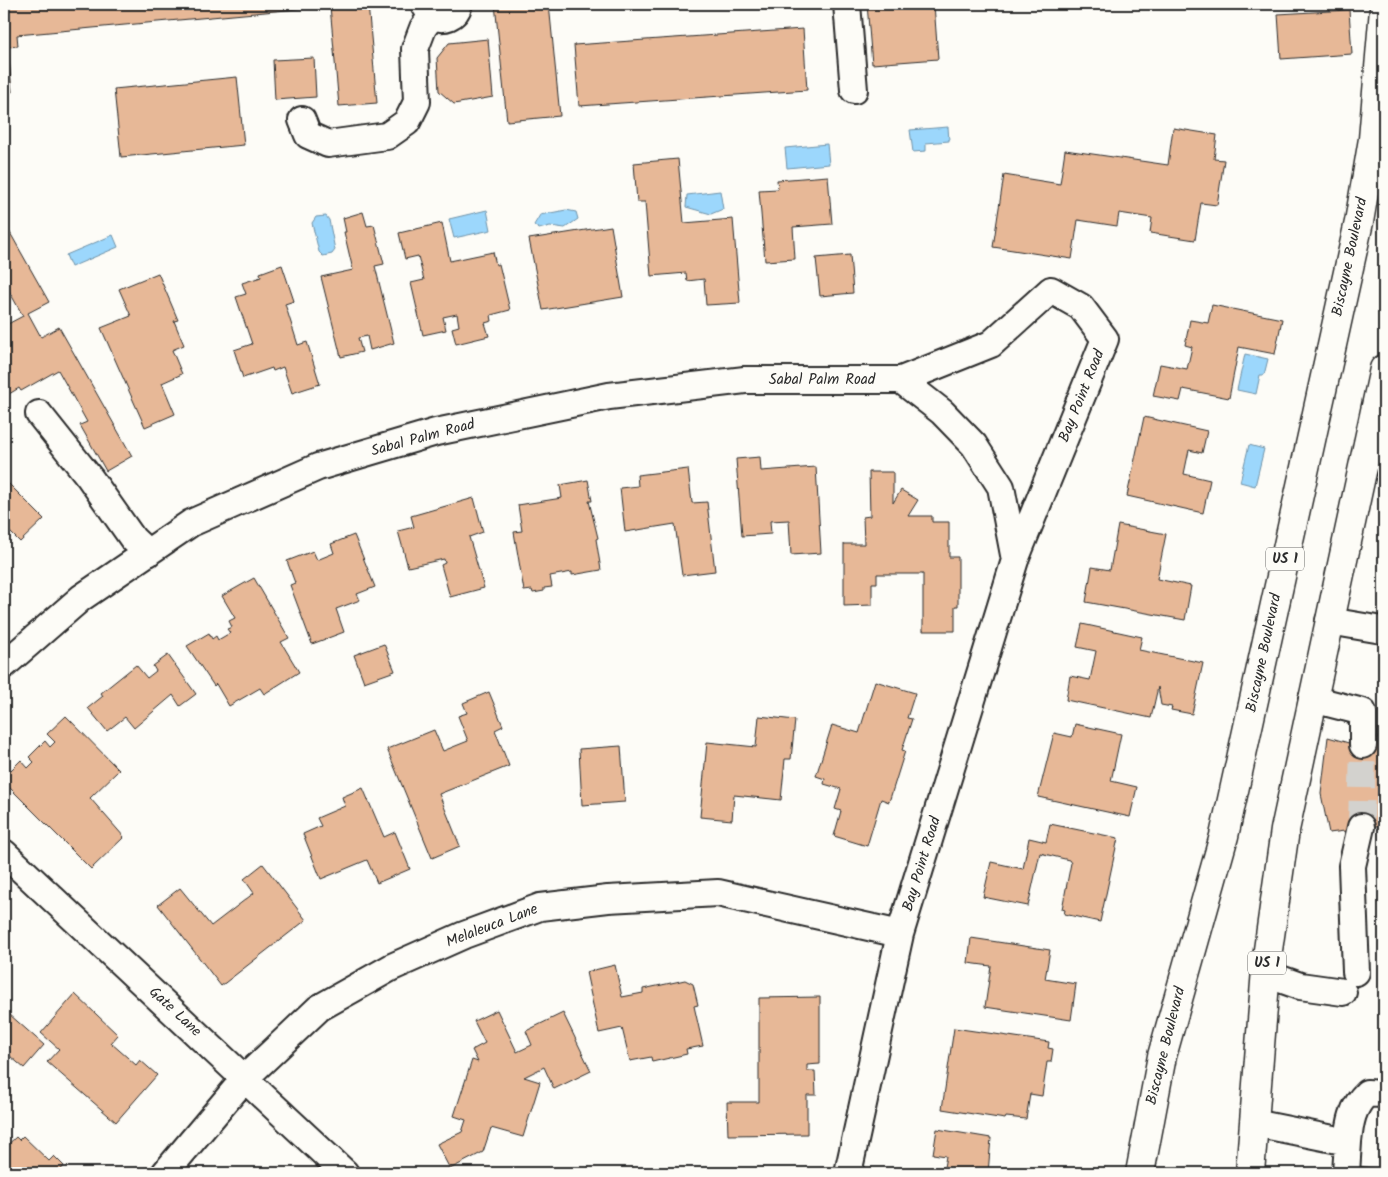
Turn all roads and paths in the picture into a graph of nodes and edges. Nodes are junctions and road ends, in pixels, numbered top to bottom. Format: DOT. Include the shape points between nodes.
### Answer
graph roads {
  1 [pos="460,4"];
  2 [pos="847,4"];
  3 [pos="1384,9"];
  4 [pos="428,10"];
  5 [pos="854,90"];
  6 [pos="302,120"];
  7 [pos="1384,369"];
  8 [pos="901,380"];
  9 [pos="40,414"];
  10 [pos="148,553"];
  11 [pos="1015,560"];
  12 [pos="1329,621"];
  13 [pos="1382,630"];
  14 [pos="4,665"];
  15 [pos="1312,699"];
  16 [pos="1373,710"];
  17 [pos="1363,745"];
  18 [pos="1361,827"];
  19 [pos="4,853"];
  20 [pos="900,934"];
  21 [pos="1266,974"];
  22 [pos="245,1078"];
  23 [pos="1384,1094"];
  24 [pos="1254,1123"];
  25 [pos="1348,1142"];
  26 [pos="165,1173"];
  27 [pos="345,1173"];
  28 [pos="848,1173"];
  29 [pos="1140,1173"];
  30 [pos="1250,1173"];
  31 [pos="1346,1173"];
  1 -- 4 [label="street" via="454,14 443,19"];
  2 -- 5 [label="street"];
  3 -- 29 [label="main road, Biscayne Boulevard / US 1" via="1373,139 1356,231 1224,836 1162,1056"];
  4 -- 6 [label="street" via="414,49 417,102 407,122 387,136 328,144 308,135"];
  7 -- 12 [label="main road, US 1"];
  8 -- 10 [label="street, Sabal Palm Road" via="745,380 609,396 436,432 318,467 191,523"];
  8 -- 11 [label="street, Bay Point Road" via="942,412 974,444 1001,486"];
  8 -- 11 [label="street, Bay Point Road" via="991,344 1051,290 1081,307 1105,339"];
  9 -- 10 [label="street" via="133,539"];
  10 -- 14 [label="street, Sabal Palm Road" via="81,598"];
  11 -- 20 [label="street, Bay Point Road"];
  12 -- 13 [label="street"];
  12 -- 15 [label="main road, US 1"];
  15 -- 16 [label="street"];
  15 -- 21 [label="main road, US 1" via="1286,830"];
  16 -- 17 [label="street"];
  18 -- 21 [label="street" via="1352,866 1350,982 1300,986"];
  19 -- 22 [label="street, Gate Lane"];
  20 -- 22 [label="street, Melaleuca Lane" via="718,893 608,899 540,907 464,935 392,967 319,1008"];
  20 -- 28 [label="street, Bay Point Road"];
  21 -- 24 [label="main road, US 1"];
  22 -- 26 [label="street, Melaleuca Lane"];
  22 -- 27 [label="street, Gate Lane"];
  23 -- 25 [label="street" via="1367,1093 1357,1102"];
  24 -- 25 [label="street"];
  24 -- 30 [label="main road, US 1"];
  25 -- 31 [label="street"];
}
